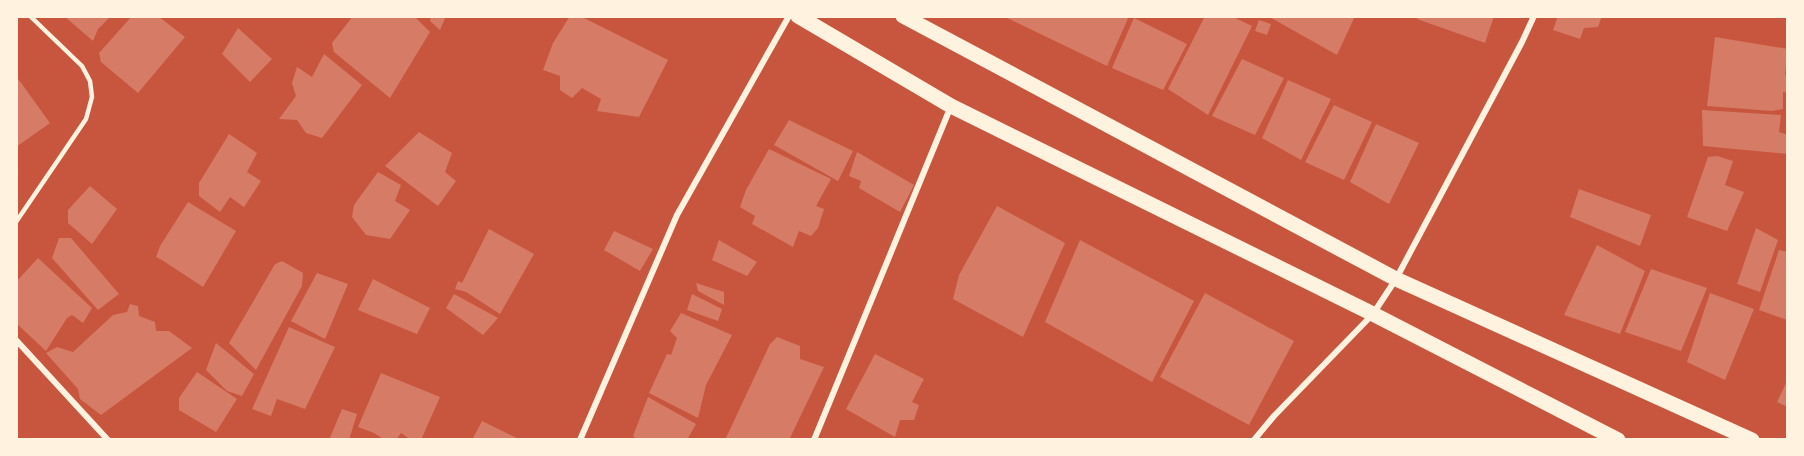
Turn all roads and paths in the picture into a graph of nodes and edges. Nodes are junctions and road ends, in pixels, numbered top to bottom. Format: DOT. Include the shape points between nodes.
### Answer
graph roads {
  1 [pos="30,16"];
  2 [pos="789,16"];
  3 [pos="798,16"];
  4 [pos="903,16"];
  5 [pos="1534,16"];
  6 [pos="951,106"];
  7 [pos="16,222"];
  8 [pos="1396,279"];
  9 [pos="1373,314"];
  10 [pos="16,340"];
  11 [pos="108,440"];
  12 [pos="580,440"];
  13 [pos="814,440"];
  14 [pos="1254,440"];
  15 [pos="1618,440"];
  16 [pos="1752,440"];
  1 -- 7 [label="lane" via="82,66 90,81 92,97 86,119"];
  2 -- 12 [label="street" via="677,215"];
  3 -- 6 [label="main road"];
  4 -- 8 [label="main road"];
  5 -- 8 [label="street"];
  6 -- 9 [label="main road"];
  6 -- 13 [label="street"];
  8 -- 9 [label="street"];
  8 -- 16 [label="main road"];
  9 -- 14 [label="street"];
  9 -- 15 [label="main road"];
  10 -- 11 [label="street"];
}
